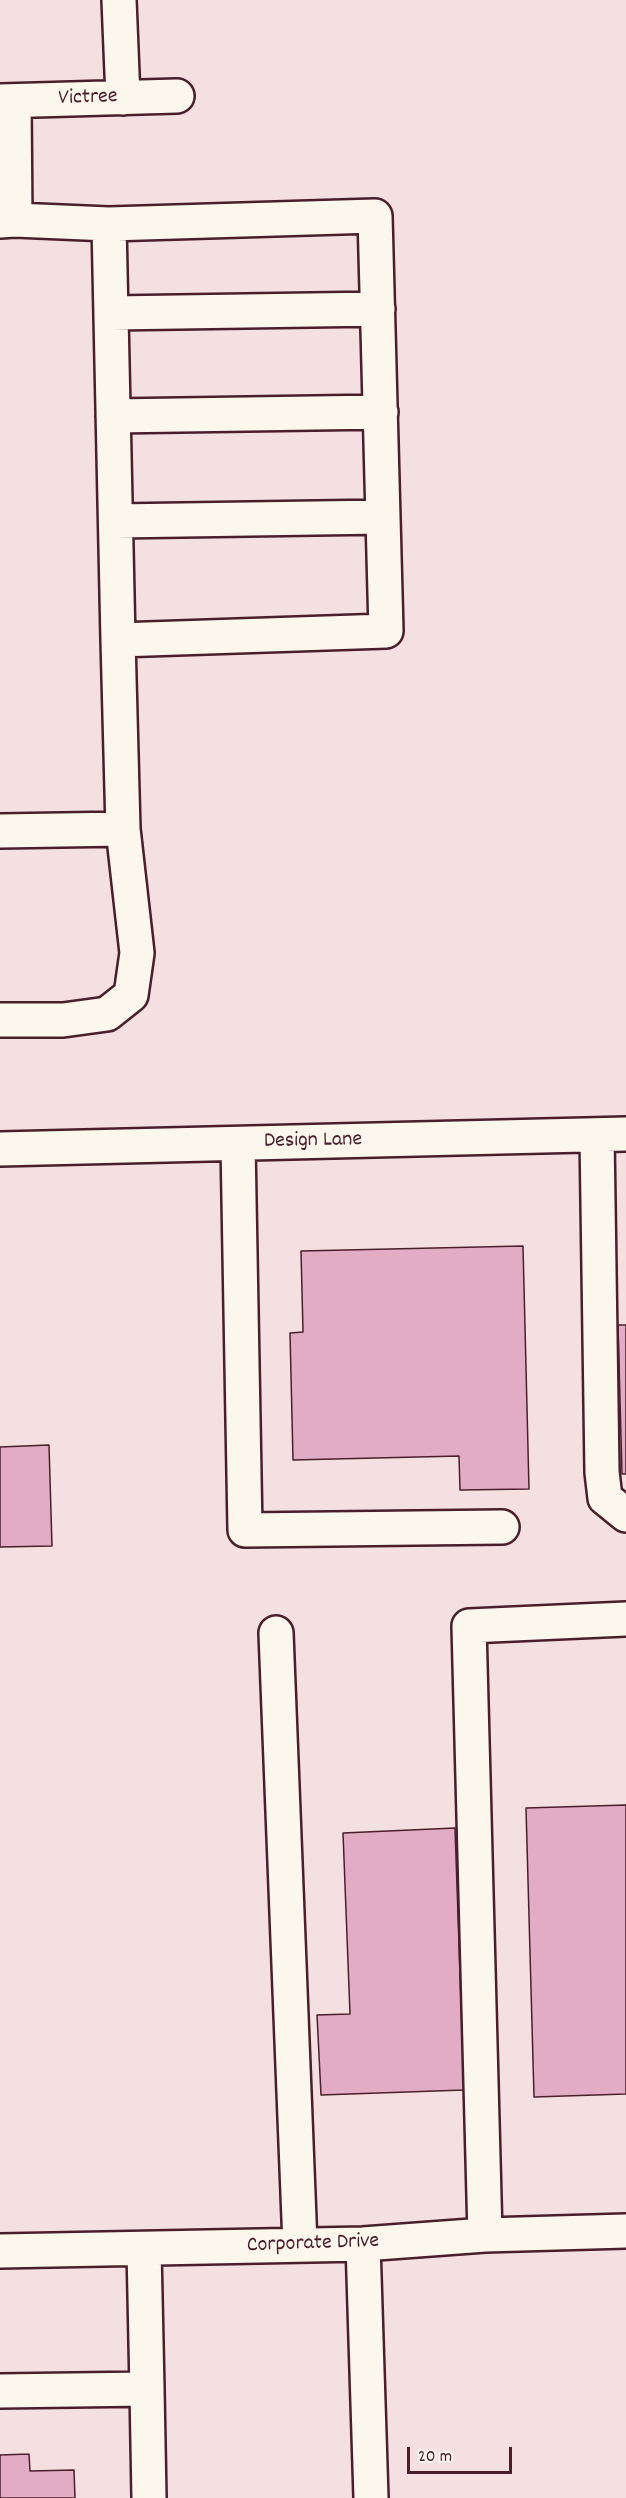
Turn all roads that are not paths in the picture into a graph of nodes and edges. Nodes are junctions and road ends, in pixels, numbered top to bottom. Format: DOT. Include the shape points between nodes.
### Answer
graph roads {
  1 [pos="119,0"];
  2 [pos="177,96"];
  3 [pos="123,98"];
  4 [pos="7,101"];
  5 [pos="7,221"];
  6 [pos="109,224"];
  7 [pos="378,309"];
  8 [pos="112,313"];
  9 [pos="381,412"];
  10 [pos="113,416"];
  11 [pos="383,517"];
  12 [pos="116,521"];
  13 [pos="118,640"];
  14 [pos="123,829"];
  15 [pos="0,831"];
  16 [pos="0,1020"];
  17 [pos="612,1134"];
  18 [pos="238,1144"];
  19 [pos="0,1149"];
  20 [pos="626,1515"];
  21 [pos="502,1527"];
  22 [pos="626,1619"];
  23 [pos="276,1633"];
  24 [pos="626,2232"];
  25 [pos="485,2235"];
  26 [pos="363,2244"];
  27 [pos="300,2245"];
  28 [pos="144,2250"];
  29 [pos="0,2251"];
  30 [pos="147,2389"];
  31 [pos="0,2391"];
  32 [pos="149,2498"];
  33 [pos="371,2498"];
  1 -- 3 [label="street"];
  2 -- 3 [label="street, Victree"];
  3 -- 4 [label="street, Victree"];
  4 -- 5 [label="street"];
  5 -- 6 [label="street"];
  6 -- 7 [label="street" via="375,216"];
  6 -- 8 [label="street"];
  7 -- 8 [label="street"];
  7 -- 9 [label="street"];
  8 -- 10 [label="street"];
  9 -- 10 [label="street"];
  9 -- 11 [label="street"];
  10 -- 12 [label="street"];
  11 -- 12 [label="street"];
  11 -- 13 [label="street" via="386,631"];
  12 -- 13 [label="street"];
  13 -- 14 [label="street"];
  14 -- 15 [label="street"];
  14 -- 16 [label="street" via="137,953 131,995 107,1014 63,1020"];
  17 -- 18 [label="street, Design Lane"];
  17 -- 20 [label="street" via="602,1472 605,1498"];
  18 -- 19 [label="street, Design Lane"];
  18 -- 21 [label="street" via="245,1530"];
  22 -- 25 [label="street" via="469,1626"];
  23 -- 27 [label="street"];
  24 -- 25 [label="street, Corporate Drive"];
  25 -- 26 [label="street, Corporate Drive"];
  26 -- 27 [label="street, Corporate Drive"];
  26 -- 33 [label="street"];
  27 -- 28 [label="street, Corporate Drive"];
  28 -- 29 [label="street, Corporate Drive"];
  28 -- 30 [label="street"];
  30 -- 31 [label="street"];
  30 -- 32 [label="street"];
}
